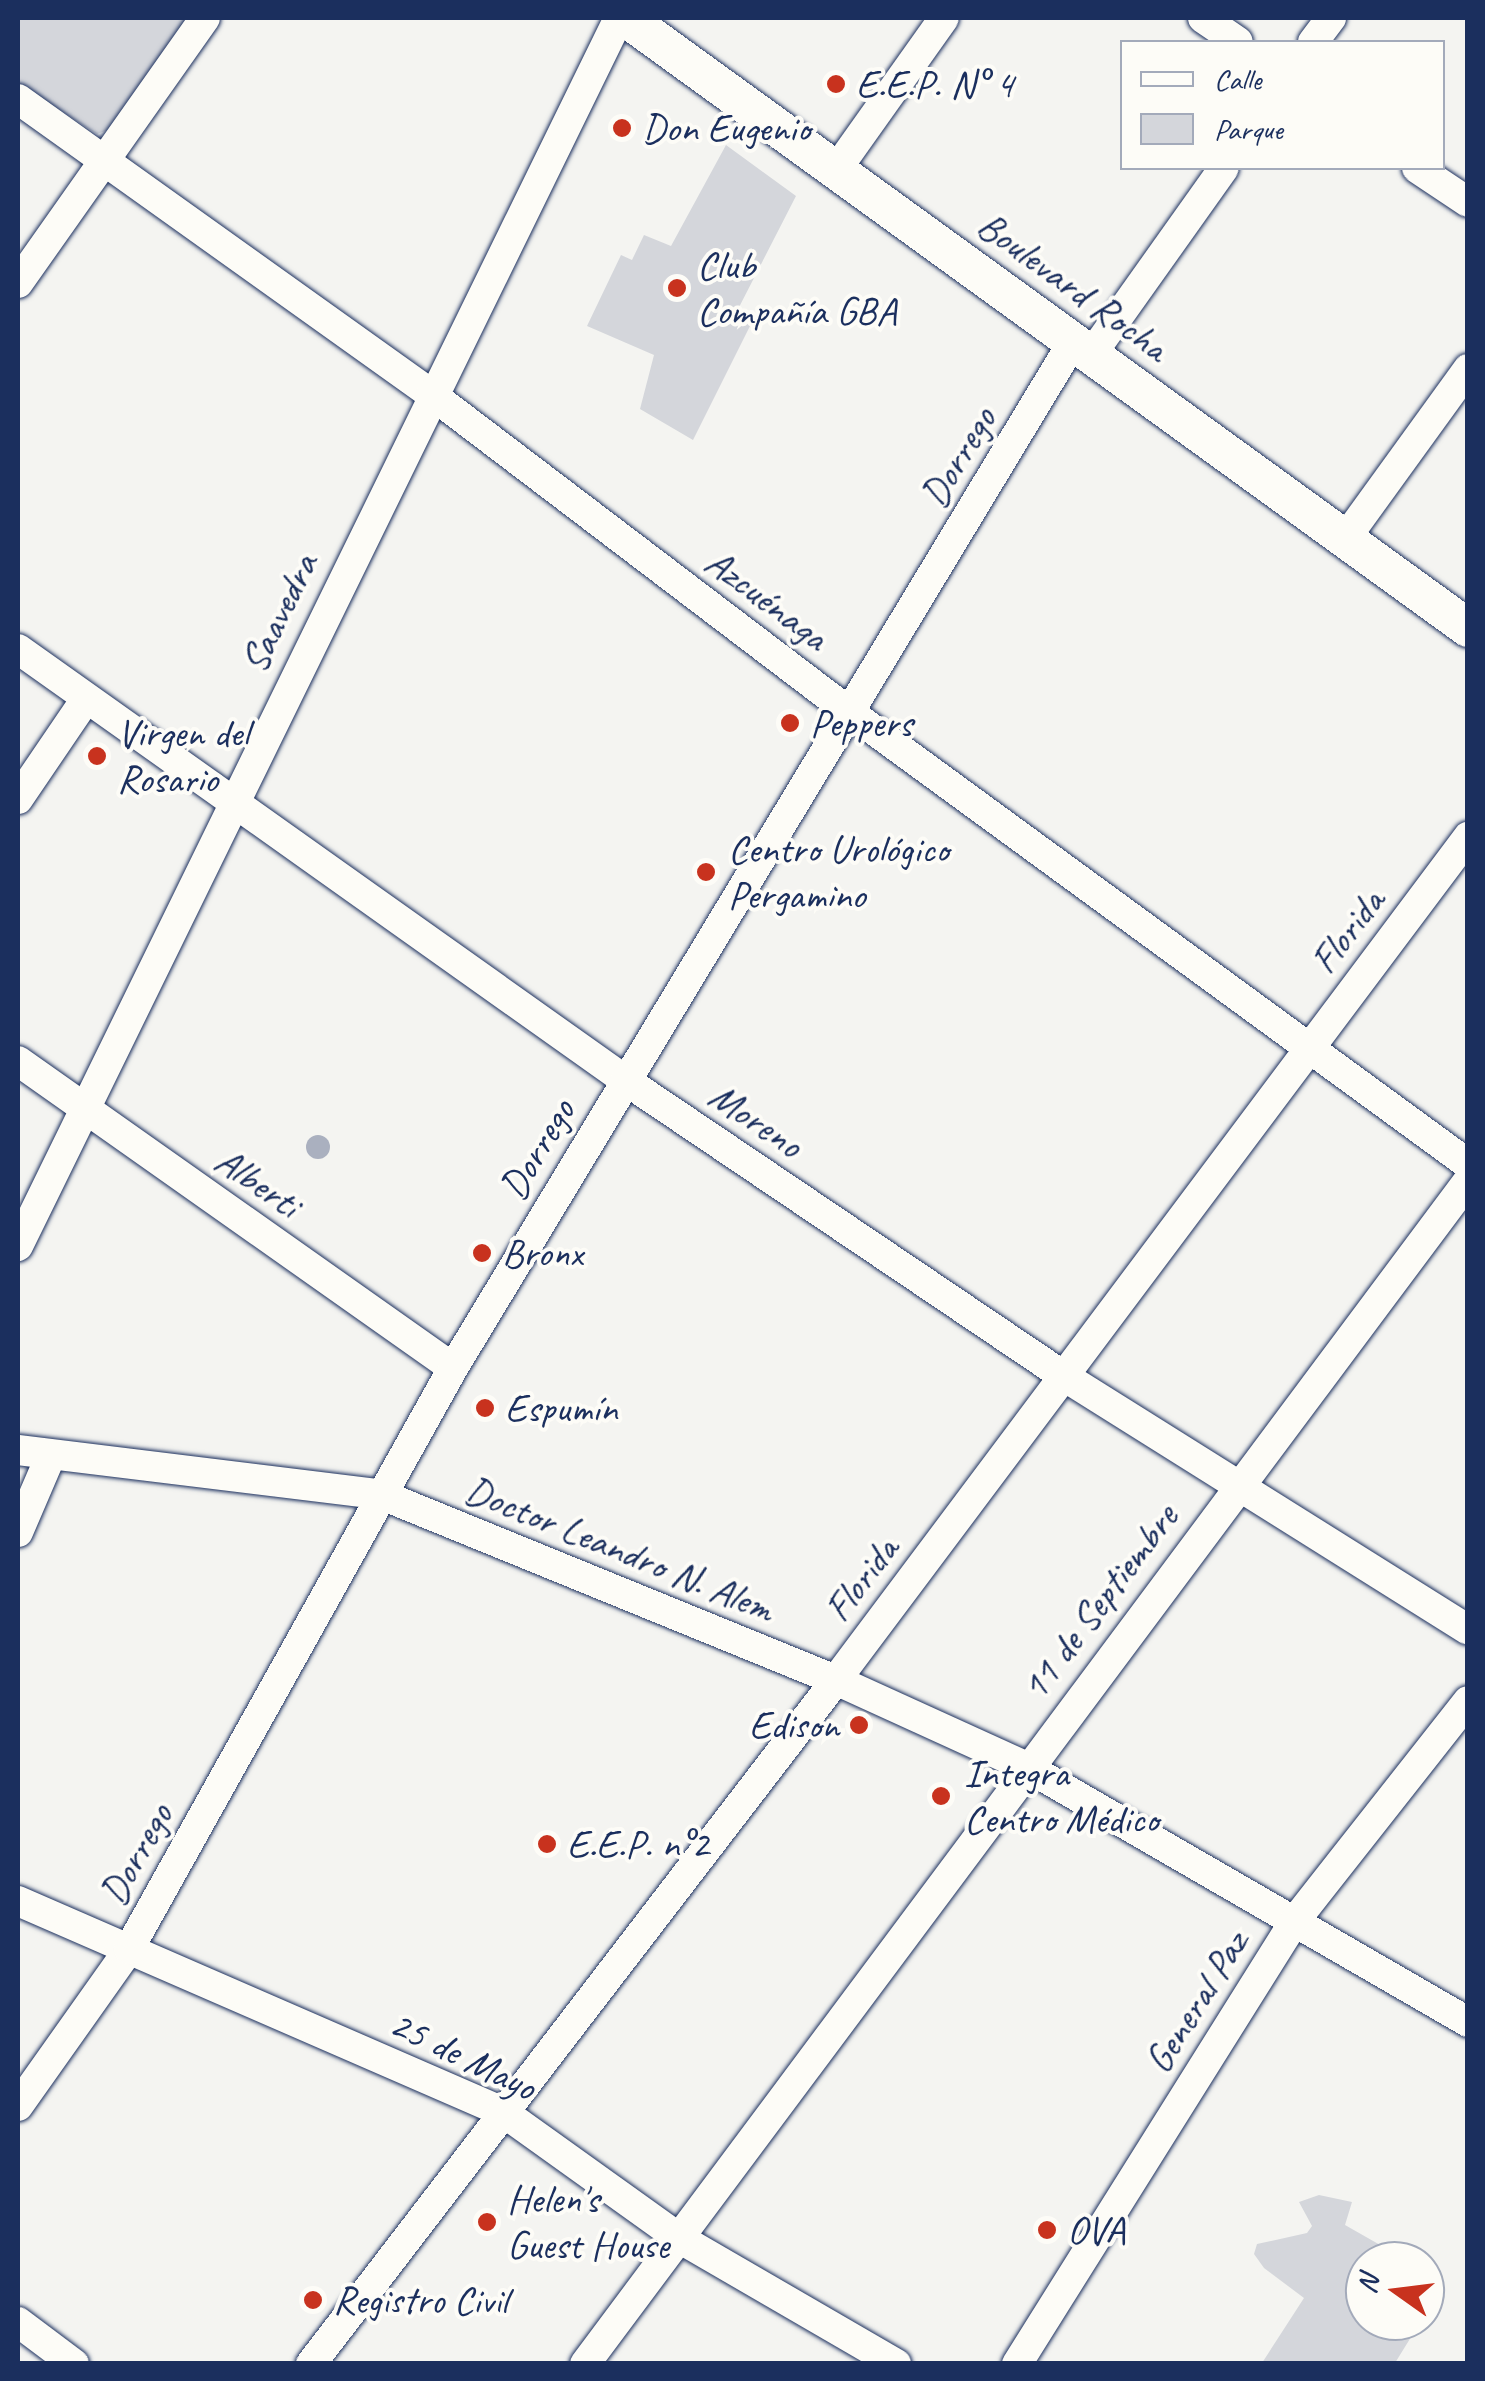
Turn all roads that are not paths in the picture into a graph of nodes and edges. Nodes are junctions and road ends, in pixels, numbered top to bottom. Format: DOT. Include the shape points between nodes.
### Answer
graph roads {
  1 [pos="206,18"];
  2 [pos="623,18"];
  3 [pos="944,18"];
  4 [pos="1203,18"];
  5 [pos="1331,18"];
  6 [pos="1235,40"];
  7 [pos="1314,40"];
  8 [pos="18,99"];
  9 [pos="106,160"];
  10 [pos="836,170"];
  11 [pos="1222,170"];
  12 [pos="1420,170"];
  13 [pos="1468,202"];
  14 [pos="18,283"];
  15 [pos="1082,348"];
  16 [pos="1468,369"];
  17 [pos="432,394"];
  18 [pos="1345,539"];
  19 [pos="1468,628"];
  20 [pos="18,649"];
  21 [pos="86,699"];
  22 [pos="852,714"];
  23 [pos="18,799"];
  24 [pos="231,802"];
  25 [pos="1468,837"];
  26 [pos="1309,1048"];
  27 [pos="18,1061"];
  28 [pos="625,1080"];
  29 [pos="83,1108"];
  30 [pos="1468,1164"];
  31 [pos="1468,1181"];
  32 [pos="18,1246"];
  33 [pos="453,1368"];
  34 [pos="1062,1375"];
  35 [pos="18,1450"];
  36 [pos="51,1455"];
  37 [pos="1237,1486"];
  38 [pos="382,1495"];
  39 [pos="18,1532"];
  40 [pos="1468,1630"];
  41 [pos="836,1680"];
  42 [pos="1468,1701"];
  43 [pos="1025,1766"];
  44 [pos="18,1901"];
  45 [pos="1294,1922"];
  46 [pos="129,1949"];
  47 [pos="1468,2022"];
  48 [pos="18,2106"];
  49 [pos="503,2112"];
  50 [pos="679,2238"];
  51 [pos="18,2322"];
  52 [pos="74,2364"];
  53 [pos="311,2364"];
  54 [pos="585,2364"];
  55 [pos="896,2364"];
  56 [pos="1018,2364"];
  1 -- 9 [label="street"];
  2 -- 10 [label="main road, Boulevard Rocha"];
  2 -- 17 [label="street, Saavedra"];
  3 -- 10 [label="street"];
  4 -- 6 [label="street"];
  5 -- 7 [label="street"];
  8 -- 9 [label="street, Azcuénaga"];
  9 -- 14 [label="street"];
  9 -- 17 [label="street, Azcuénaga"];
  10 -- 15 [label="main road, Boulevard Rocha"];
  11 -- 15 [label="street, Dorrego"];
  12 -- 13 [label="street"];
  15 -- 18 [label="main road, Boulevard Rocha"];
  15 -- 22 [label="street, Dorrego"];
  16 -- 18 [label="street"];
  17 -- 22 [label="street, Azcuénaga"];
  17 -- 24 [label="street, Saavedra"];
  18 -- 19 [label="main road, Boulevard Rocha"];
  20 -- 21 [label="street, Moreno"];
  21 -- 23 [label="street"];
  21 -- 24 [label="street, Moreno"];
  22 -- 26 [label="street, Azcuénaga"];
  22 -- 28 [label="street, Dorrego"];
  24 -- 28 [label="street, Moreno"];
  24 -- 29 [label="street, Saavedra"];
  25 -- 26 [label="street, Florida"];
  26 -- 30 [label="street, Azcuénaga"];
  26 -- 34 [label="street, Florida"];
  27 -- 29 [label="street, Alberti"];
  28 -- 33 [label="street, Dorrego"];
  28 -- 34 [label="street, Moreno"];
  29 -- 32 [label="street, Saavedra"];
  29 -- 33 [label="street, Alberti"];
  31 -- 37 [label="street, 11 de Septiembre"];
  33 -- 38 [label="street, Dorrego"];
  34 -- 37 [label="street, Moreno"];
  34 -- 41 [label="street, Florida"];
  35 -- 36 [label="street, Doctor Leandro N. Alem"];
  36 -- 38 [label="street, Doctor Leandro N. Alem"];
  36 -- 39 [label="street"];
  37 -- 40 [label="street, Moreno"];
  37 -- 43 [label="street, 11 de Septiembre"];
  38 -- 41 [label="street, Doctor Leandro N. Alem"];
  38 -- 46 [label="street, Dorrego"];
  41 -- 43 [label="street, Doctor Leandro N. Alem"];
  41 -- 49 [label="street, Florida"];
  42 -- 45 [label="street, General Paz"];
  43 -- 45 [label="street, Doctor Leandro N. Alem"];
  43 -- 50 [label="street, 11 de Septiembre"];
  44 -- 46 [label="street, 25 de Mayo"];
  45 -- 47 [label="street, Doctor Leandro N. Alem"];
  45 -- 56 [label="street, General Paz"];
  46 -- 48 [label="street, Dorrego"];
  46 -- 49 [label="street, 25 de Mayo"];
  49 -- 50 [label="street, 25 de Mayo"];
  49 -- 53 [label="street, Florida"];
  50 -- 54 [label="street, 11 de Septiembre"];
  50 -- 55 [label="street, 25 de Mayo"];
  51 -- 52 [label="street"];
}
